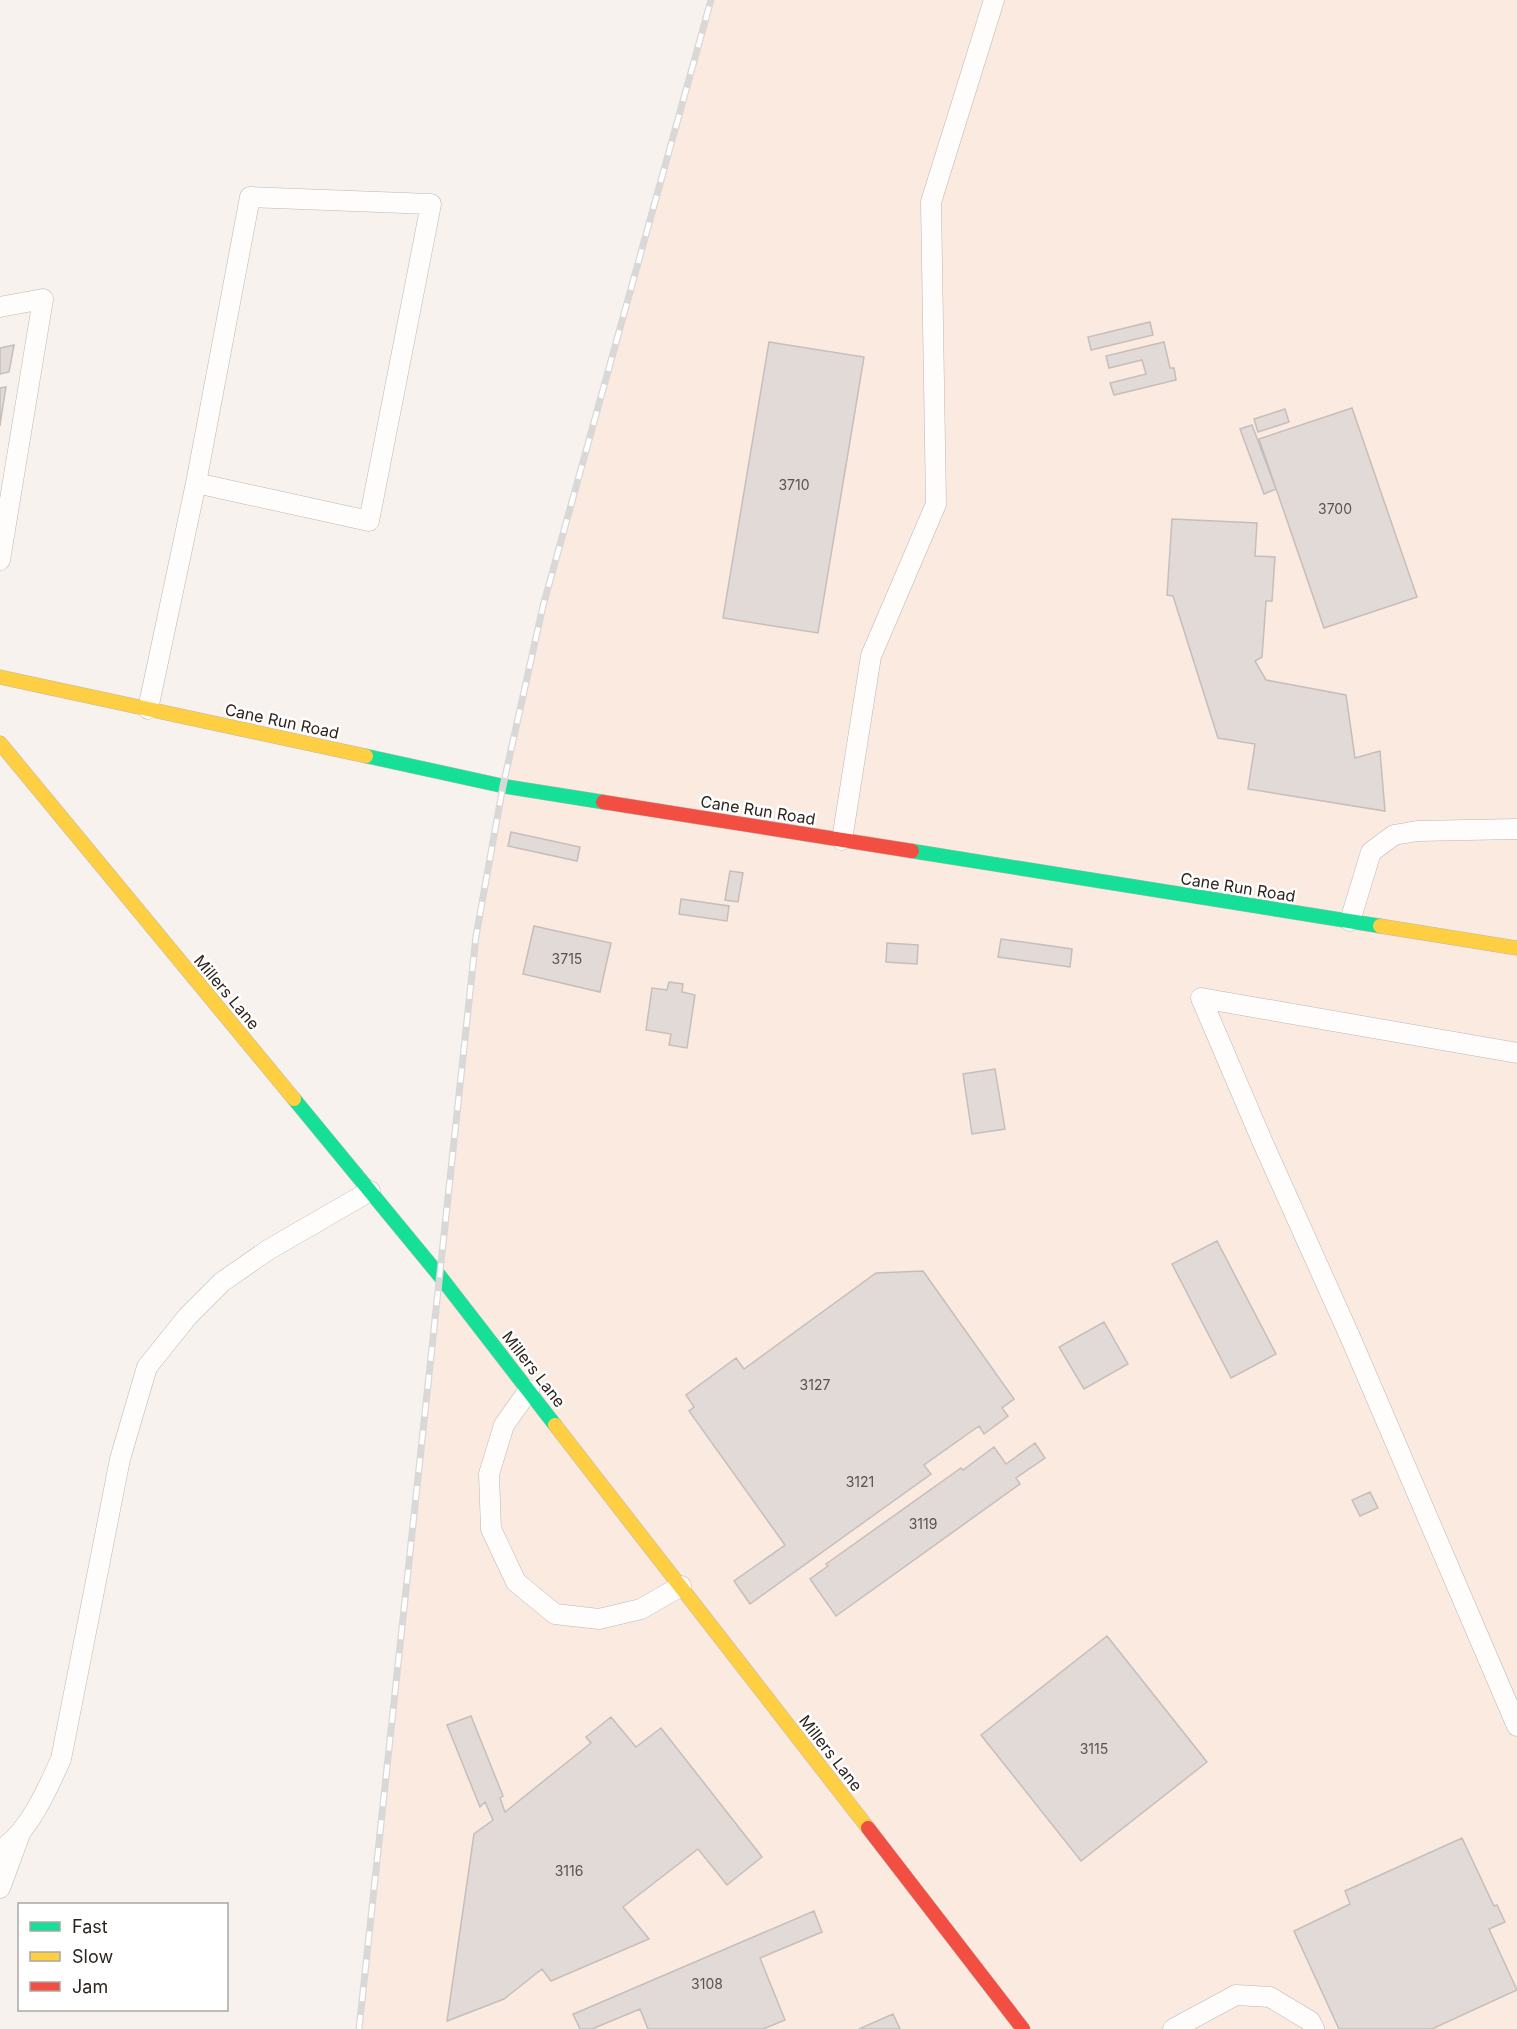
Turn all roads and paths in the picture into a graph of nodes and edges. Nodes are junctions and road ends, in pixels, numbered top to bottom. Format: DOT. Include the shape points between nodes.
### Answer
graph roads {
  1 [pos="994,0"];
  2 [pos="0,307"];
  3 [pos="196,483"];
  4 [pos="0,560"];
  5 [pos="0,677"];
  6 [pos="148,709"];
  7 [pos="3,756"];
  8 [pos="1517,829"];
  9 [pos="842,840"];
  10 [pos="1350,921"];
  11 [pos="1517,948"];
  12 [pos="1517,1053"];
  13 [pos="370,1191"];
  14 [pos="529,1390"];
  15 [pos="681,1586"];
  16 [pos="1517,1726"];
  17 [pos="23,1826"];
  18 [pos="0,1850"];
  19 [pos="0,1888"];
  20 [pos="1023,2029"];
  21 [pos="1173,2029"];
  22 [pos="1314,2029"];
  1 -- 9 [label="lane" via="931,202 936,504 871,656"];
  2 -- 4 [label="lane" via="43,299"];
  3 -- 3 [label="lane" via="250,197 431,204 369,521"];
  3 -- 6 [label="lane"];
  5 -- 6 [label="street, Cane Run Road"];
  6 -- 9 [label="street, Cane Run Road" via="503,786"];
  7 -- 13 [label="street, Millers Lane"];
  8 -- 10 [label="lane" via="1394,835 1371,852"];
  9 -- 10 [label="street, Cane Run Road"];
  10 -- 11 [label="street, Cane Run Road"];
  12 -- 16 [label="lane" via="1201,998"];
  13 -- 14 [label="street, Millers Lane"];
  13 -- 17 [label="lane" via="268,1250 222,1282 147,1367 120,1459 61,1759 43,1798"];
  14 -- 15 [label="street, Millers Lane"];
  14 -- 15 [label="lane" via="504,1425 489,1474 491,1529 516,1582 555,1614 600,1619 640,1610"];
  15 -- 20 [label="street, Millers Lane"];
  17 -- 18 [label="lane" via="10,1844"];
  17 -- 19 [label="lane"];
  21 -- 22 [label="lane" via="1236,1995 1270,1997 1310,2022"];
}
